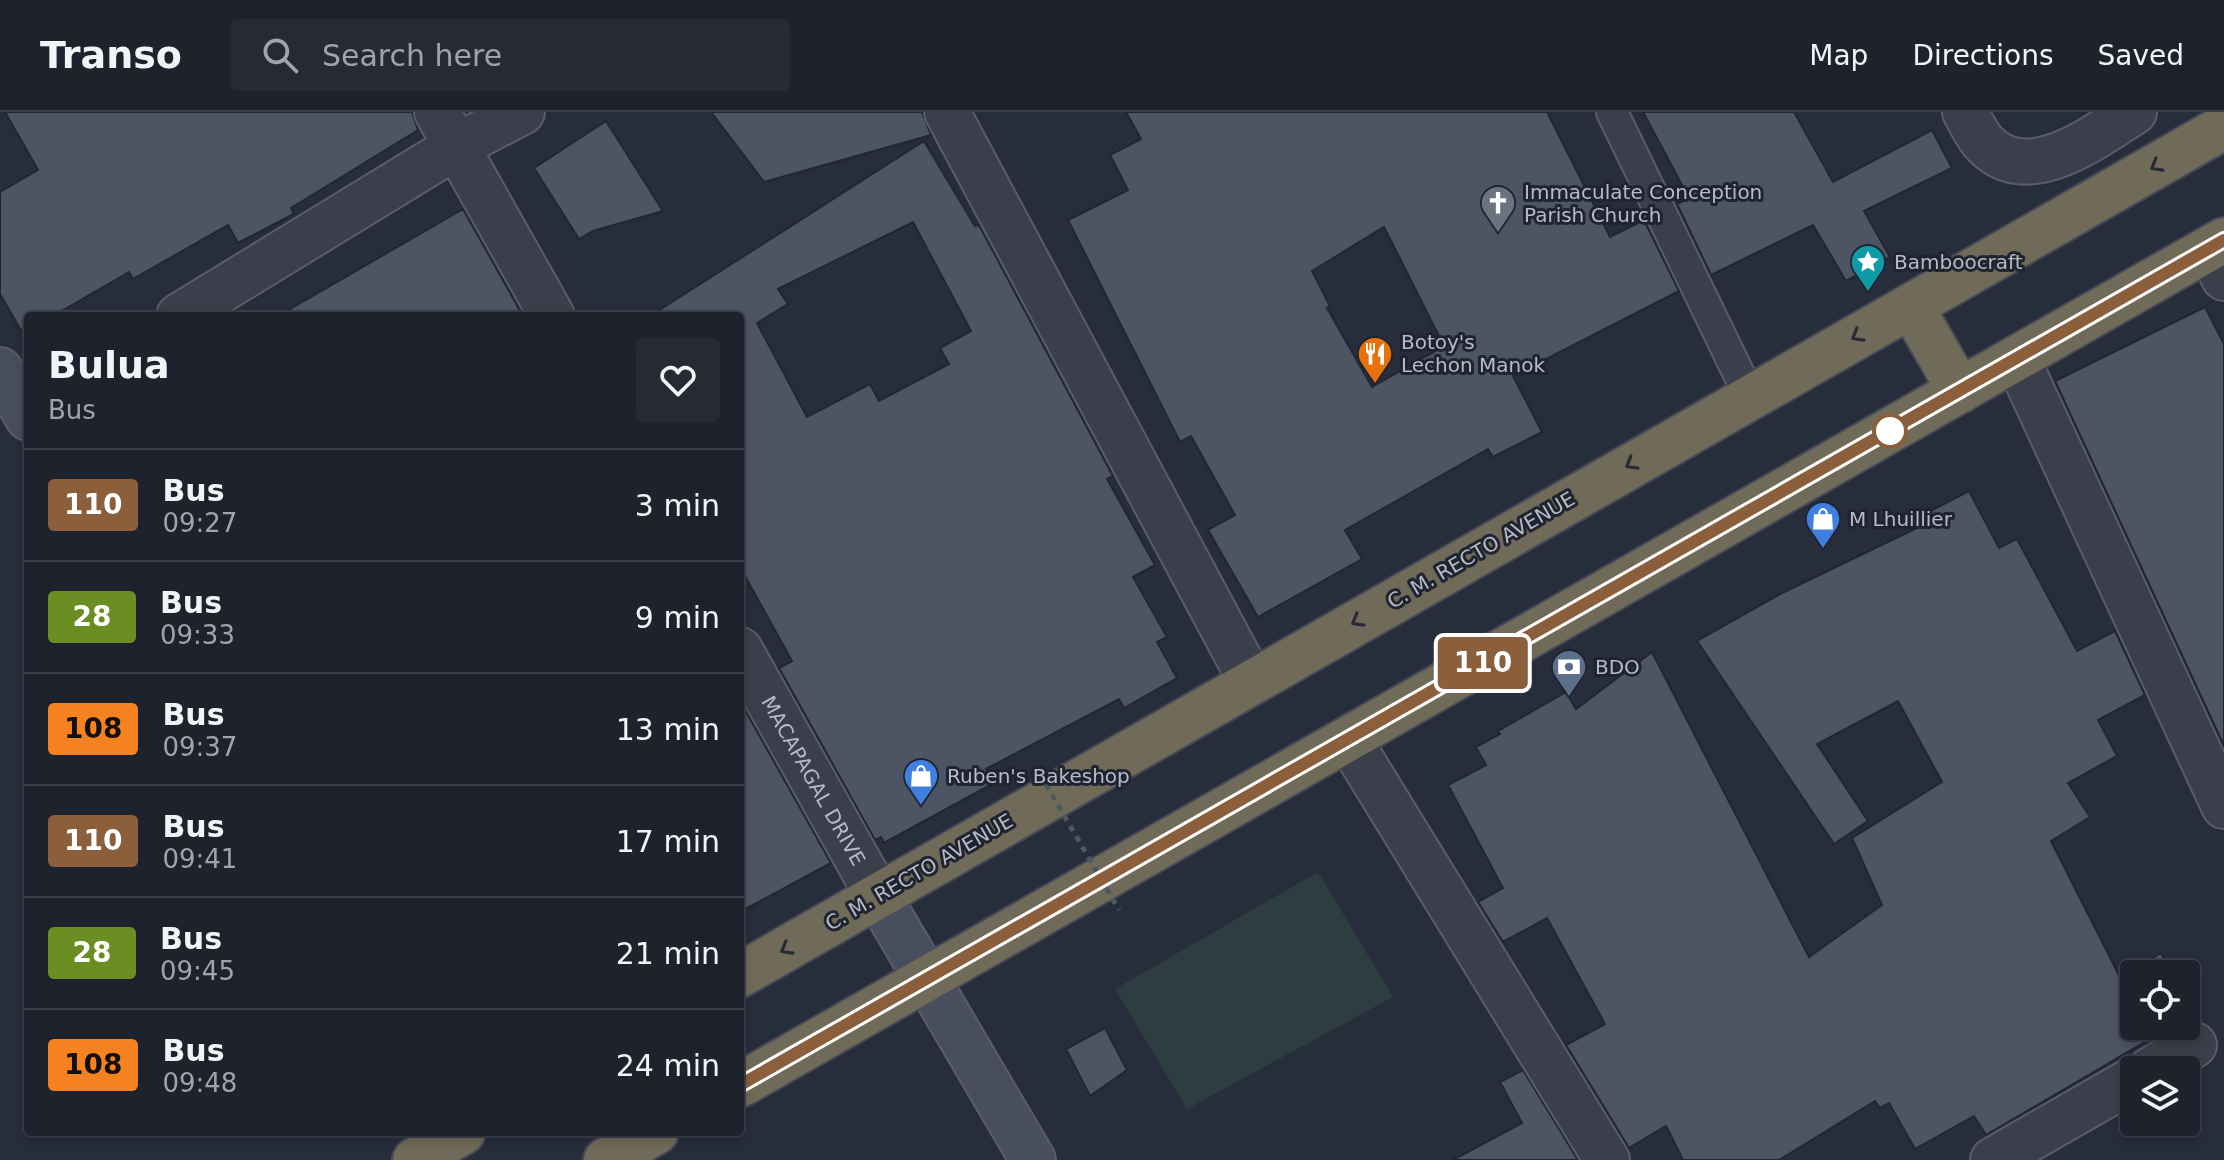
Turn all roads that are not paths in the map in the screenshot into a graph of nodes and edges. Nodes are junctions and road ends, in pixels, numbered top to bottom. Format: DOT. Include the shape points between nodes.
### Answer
graph roads {
  1 [pos="522,112"];
  2 [pos="947,112"];
  3 [pos="1612,112"];
  4 [pos="1965,112"];
  5 [pos="2134,112"];
  6 [pos="2224,127"];
  7 [pos="447,129"];
  8 [pos="2219,256"];
  9 [pos="1911,306"];
  10 [pos="185,312"];
  11 [pos="550,312"];
  12 [pos="2017,359"];
  13 [pos="0,370"];
  14 [pos="1960,391"];
  15 [pos="1750,397"];
  16 [pos="20,415"];
  17 [pos="744,657"];
  18 [pos="1251,681"];
  19 [pos="1349,740"];
  20 [pos="2224,806"];
  21 [pos="878,896"];
  22 [pos="744,973"];
  23 [pos="926,980"];
  24 [pos="2194,1045"];
  25 [pos="2175,1056"];
  26 [pos="744,1083"];
  27 [pos="2120,1087"];
  28 [pos="649,1136"];
  29 [pos="606,1160"];
  30 [pos="1033,1160"];
  31 [pos="1607,1160"];
  32 [pos="1993,1160"];
  1 -- 7 [label="street"];
  2 -- 18 [label="street"];
  3 -- 15 [label="lane"];
  4 -- 5 [label="street" via="1986,145 2012,159 2041,162"];
  6 -- 9 [label="highway, C. M. RECTO AVENUE, one-way"];
  7 -- 10 [label="street"];
  7 -- 11 [label="street"];
  8 -- 12 [label="highway"];
  9 -- 14 [label="highway"];
  9 -- 15 [label="highway, C. M. RECTO AVENUE, one-way"];
  12 -- 14 [label="highway"];
  12 -- 20 [label="street"];
  13 -- 16 [label="main road"];
  14 -- 19 [label="highway"];
  15 -- 18 [label="highway, C. M. RECTO AVENUE, one-way"];
  17 -- 21 [label="street, MACAPAGAL DRIVE"];
  18 -- 21 [label="highway, C. M. RECTO AVENUE"];
  19 -- 23 [label="highway"];
  19 -- 31 [label="street"];
  21 -- 22 [label="highway, C. M. RECTO AVENUE, one-way"];
  21 -- 23 [label="main road, MACAPAGAL DRIVE"];
  23 -- 26 [label="highway"];
  23 -- 30 [label="main road, MACAPAGAL DRIVE"];
  24 -- 25 [label="street"];
  27 -- 32 [label="street"];
  28 -- 29 [label="highway"];
}
